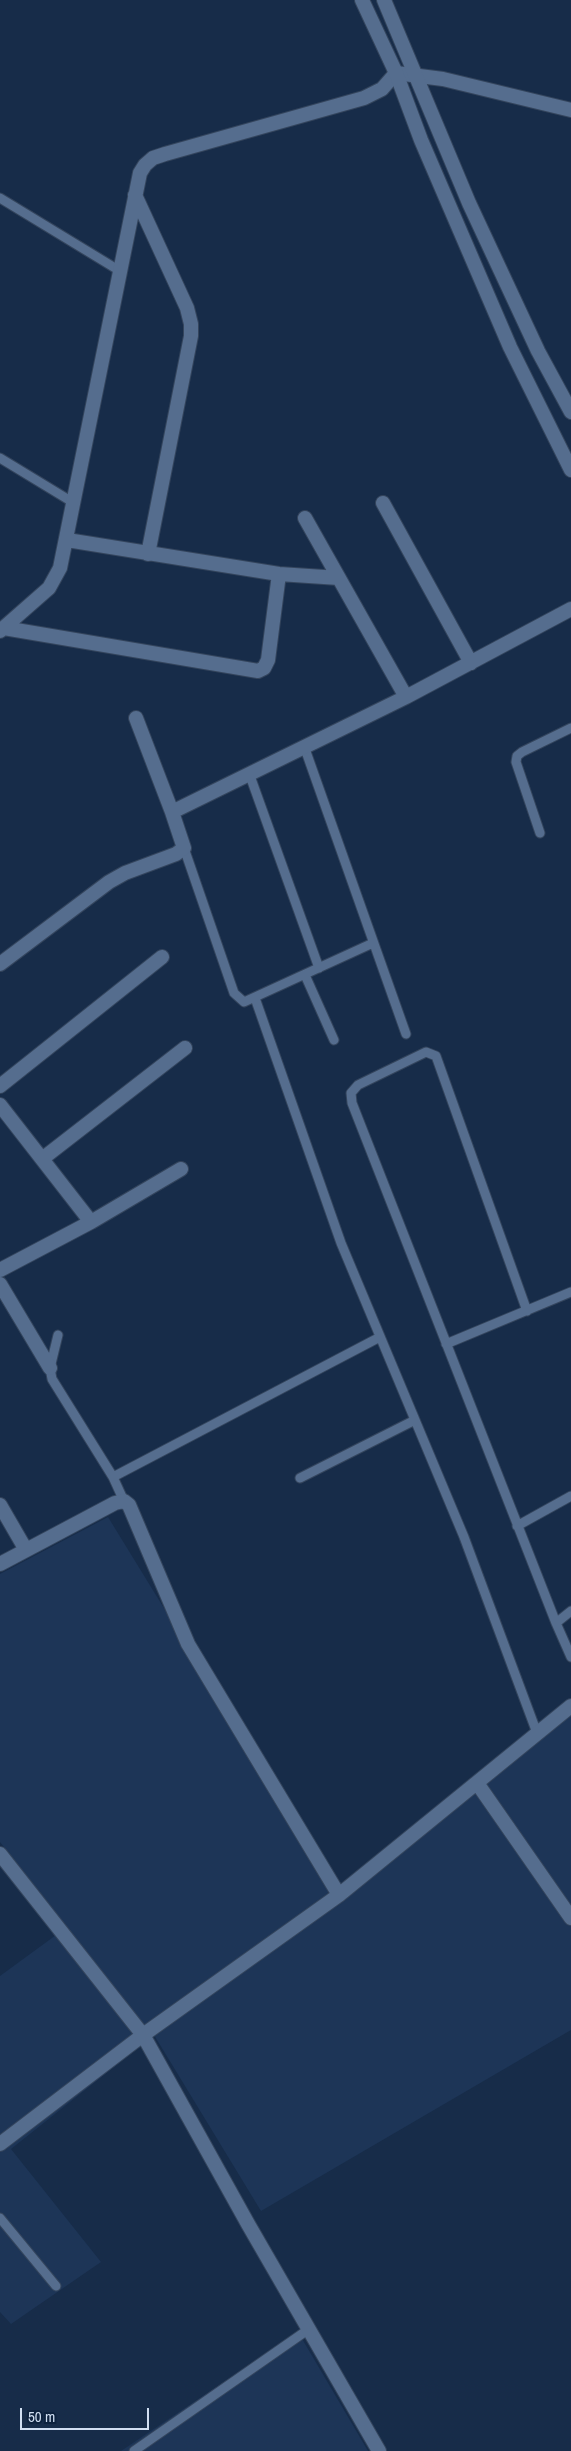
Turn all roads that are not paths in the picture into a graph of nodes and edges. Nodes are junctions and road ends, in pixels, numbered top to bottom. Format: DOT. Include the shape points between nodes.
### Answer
graph roads {
  1 [pos="362,0"];
  2 [pos="384,0"];
  3 [pos="396,73"];
  4 [pos="417,76"];
  5 [pos="571,110"];
  6 [pos="135,195"];
  7 [pos="0,198"];
  8 [pos="120,271"];
  9 [pos="571,412"];
  10 [pos="0,458"];
  11 [pos="571,470"];
  12 [pos="74,503"];
  13 [pos="383,503"];
  14 [pos="305,518"];
  15 [pos="66,540"];
  16 [pos="148,554"];
  17 [pos="280,574"];
  18 [pos="339,578"];
  19 [pos="571,609"];
  20 [pos="2,629"];
  21 [pos="471,663"];
  22 [pos="406,697"];
  23 [pos="136,718"];
  24 [pos="571,728"];
  25 [pos="304,746"];
  26 [pos="249,773"];
  27 [pos="172,812"];
  28 [pos="540,833"];
  29 [pos="184,848"];
  30 [pos="373,943"];
  31 [pos="162,957"];
  32 [pos="0,964"];
  33 [pos="319,968"];
  34 [pos="305,975"];
  35 [pos="255,998"];
  36 [pos="406,1034"];
  37 [pos="334,1040"];
  38 [pos="185,1048"];
  39 [pos="0,1086"];
  40 [pos="0,1105"];
  41 [pos="42,1159"];
  42 [pos="181,1169"];
  43 [pos="92,1222"];
  44 [pos="0,1270"];
  45 [pos="0,1284"];
  46 [pos="570,1295"];
  47 [pos="527,1311"];
  48 [pos="58,1335"];
  49 [pos="380,1337"];
  50 [pos="446,1344"];
  51 [pos="50,1368"];
  52 [pos="415,1420"];
  53 [pos="113,1477"];
  54 [pos="300,1478"];
  55 [pos="571,1496"];
  56 [pos="124,1501"];
  57 [pos="0,1505"];
  58 [pos="518,1526"];
  59 [pos="26,1550"];
  60 [pos="0,1564"];
  61 [pos="571,1611"];
  62 [pos="556,1623"];
  63 [pos="571,1657"];
  64 [pos="571,1706"];
  65 [pos="537,1733"];
  66 [pos="477,1783"];
  67 [pos="0,1854"];
  68 [pos="339,1895"];
  69 [pos="571,1918"];
  70 [pos="143,2034"];
  71 [pos="0,2144"];
  72 [pos="0,2218"];
  73 [pos="56,2286"];
  74 [pos="309,2329"];
  75 [pos="134,2451"];
  76 [pos="379,2451"];
  1 -- 3 [label="street"];
  2 -- 4 [label="street"];
  3 -- 4 [label="street"];
  3 -- 6 [label="street" via="382,89 364,98 153,158 140,173"];
  3 -- 11 [label="street" via="421,140 510,347"];
  4 -- 5 [label="street"];
  4 -- 9 [label="street" via="473,212 538,351"];
  6 -- 8 [label="street"];
  6 -- 16 [label="street" via="187,308 191,324"];
  7 -- 8 [label="lane"];
  8 -- 12 [label="street"];
  10 -- 12 [label="lane"];
  12 -- 15 [label="street"];
  13 -- 21 [label="street"];
  14 -- 18 [label="street"];
  15 -- 16 [label="street"];
  15 -- 20 [label="street" via="60,568 49,588"];
  16 -- 17 [label="street"];
  17 -- 18 [label="street"];
  17 -- 20 [label="street" via="268,660 258,671"];
  18 -- 22 [label="street"];
  19 -- 21 [label="street"];
  21 -- 22 [label="street"];
  22 -- 25 [label="street"];
  23 -- 27 [label="street"];
  24 -- 28 [label="lane" via="522,752 516,762"];
  25 -- 26 [label="street"];
  25 -- 30 [label="lane"];
  26 -- 27 [label="street"];
  26 -- 33 [label="lane"];
  27 -- 29 [label="street"];
  29 -- 32 [label="street" via="109,882"];
  29 -- 35 [label="lane" via="234,993 244,1002"];
  30 -- 33 [label="lane"];
  30 -- 36 [label="lane"];
  31 -- 39 [label="street"];
  33 -- 34 [label="lane"];
  34 -- 35 [label="lane"];
  34 -- 37 [label="lane"];
  35 -- 49 [label="lane" via="341,1243"];
  38 -- 41 [label="street"];
  40 -- 41 [label="street"];
  41 -- 43 [label="street"];
  42 -- 43 [label="street"];
  43 -- 44 [label="street"];
  45 -- 51 [label="street"];
  46 -- 47 [label="lane"];
  47 -- 50 [label="lane"];
  47 -- 50 [label="lane" via="436,1056 426,1052 358,1085 353,1089 351,1098"];
  48 -- 51 [label="lane"];
  49 -- 52 [label="lane"];
  49 -- 53 [label="lane"];
  50 -- 58 [label="lane"];
  51 -- 53 [label="lane" via="52,1380"];
  52 -- 54 [label="lane"];
  52 -- 65 [label="lane" via="464,1537"];
  53 -- 56 [label="lane"];
  55 -- 58 [label="lane"];
  56 -- 59 [label="street"];
  56 -- 68 [label="street" via="129,1505 188,1644"];
  57 -- 59 [label="street"];
  58 -- 62 [label="lane"];
  59 -- 60 [label="street"];
  61 -- 62 [label="lane"];
  62 -- 63 [label="lane"];
  64 -- 65 [label="street"];
  65 -- 66 [label="street"];
  66 -- 68 [label="street"];
  66 -- 69 [label="street"];
  67 -- 70 [label="street"];
  68 -- 70 [label="street"];
  70 -- 71 [label="street"];
  70 -- 74 [label="street"];
  72 -- 73 [label="lane"];
  74 -- 75 [label="lane"];
  74 -- 76 [label="street"];
}
